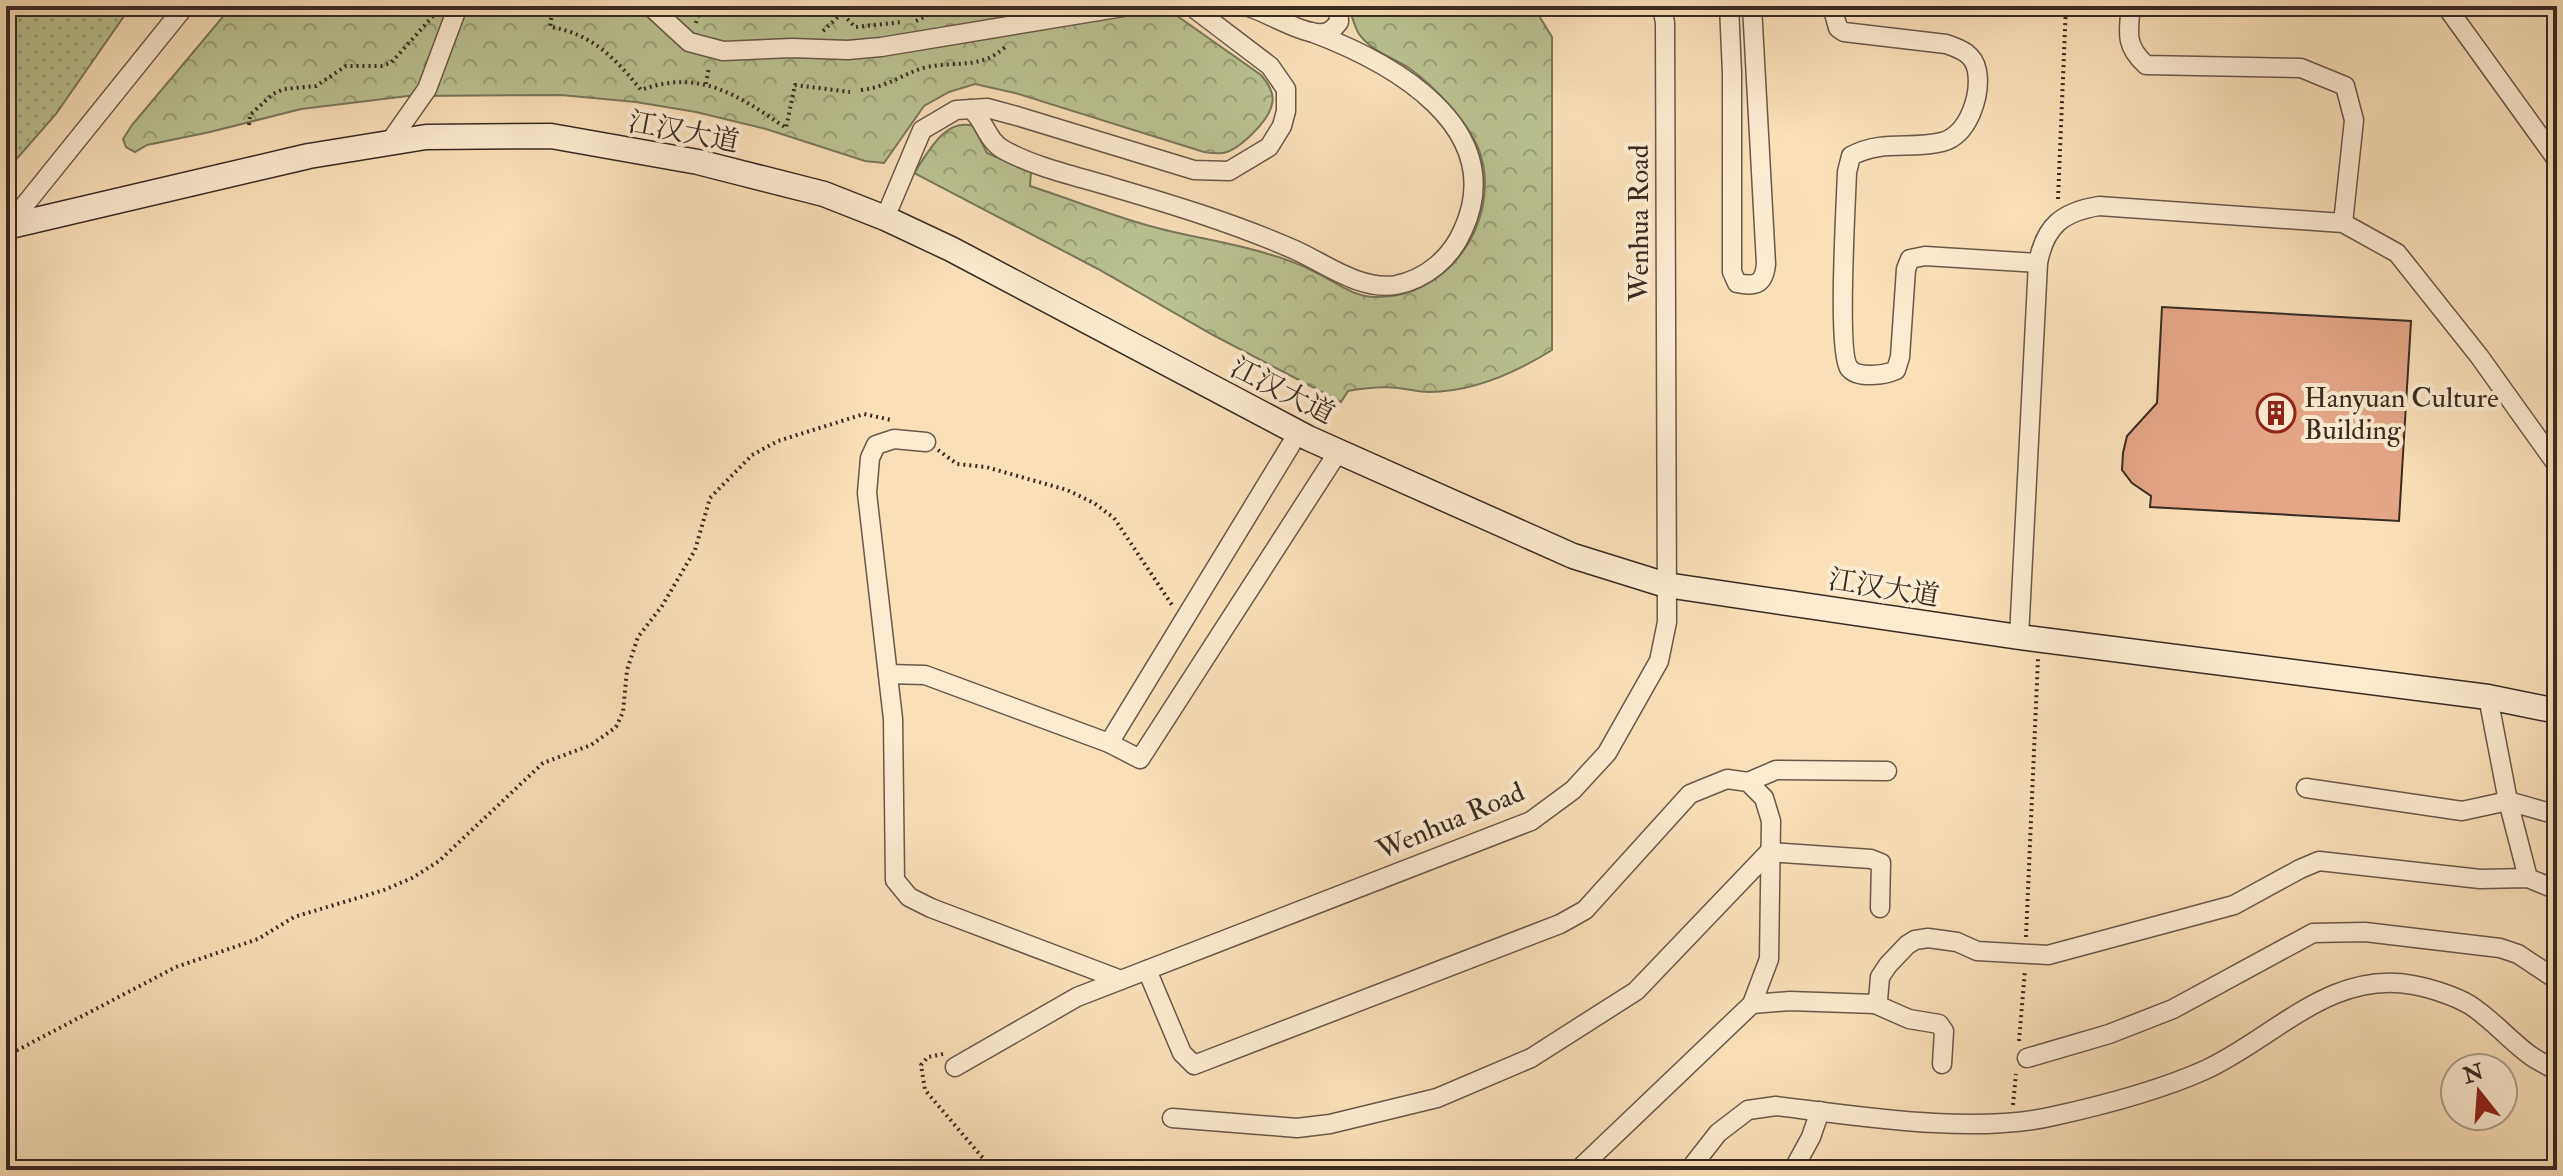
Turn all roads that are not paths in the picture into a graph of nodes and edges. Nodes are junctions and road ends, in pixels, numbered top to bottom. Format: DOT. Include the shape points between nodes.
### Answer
graph roads {
  1 [pos="185,6"];
  2 [pos="458,6"];
  3 [pos="650,6"];
  4 [pos="1129,6"];
  5 [pos="1191,6"];
  6 [pos="1246,6"];
  7 [pos="1338,6"];
  8 [pos="1662,6"];
  9 [pos="1729,6"];
  10 [pos="1752,6"];
  11 [pos="1832,6"];
  12 [pos="2131,6"];
  13 [pos="2446,6"];
  14 [pos="1311,32"];
  15 [pos="971,109"];
  16 [pos="389,143"];
  17 [pos="2557,160"];
  18 [pos="885,218"];
  19 [pos="2343,223"];
  20 [pos="6,227"];
  21 [pos="2038,263"];
  22 [pos="1298,433"];
  23 [pos="926,442"];
  24 [pos="1338,452"];
  25 [pos="2557,465"];
  26 [pos="1666,585"];
  27 [pos="2029,639"];
  28 [pos="888,674"];
  29 [pos="2488,697"];
  30 [pos="2557,711"];
  31 [pos="1109,743"];
  32 [pos="1887,771"];
  33 [pos="1748,782"];
  34 [pos="2306,788"];
  35 [pos="2508,801"];
  36 [pos="2557,815"];
  37 [pos="1769,852"];
  38 [pos="2528,878"];
  39 [pos="2557,890"];
  40 [pos="1880,908"];
  41 [pos="1147,970"];
  42 [pos="1121,980"];
  43 [pos="2557,980"];
  44 [pos="1752,1004"];
  45 [pos="1875,1004"];
  46 [pos="2021,1055"];
  47 [pos="1942,1064"];
  48 [pos="955,1067"];
  49 [pos="2557,1071"];
  50 [pos="1820,1111"];
  51 [pos="1172,1118"];
  52 [pos="1578,1170"];
  53 [pos="1689,1170"];
  54 [pos="1793,1170"];
  1 -- 20 [label="street"];
  2 -- 16 [label="street" via="427,89"];
  3 -- 4 [label="street" via="689,42 723,51 881,47"];
  5 -- 15 [label="street" via="1270,66 1286,89 1282,126 1269,147 1229,171 1194,170 1017,116"];
  6 -- 14 [label="street"];
  7 -- 14 [label="street" via="1334,29"];
  8 -- 26 [label="street, Wenhua Road"];
  9 -- 10 [label="street" via="1732,272 1737,283 1753,284 1765,276 1766,264"];
  11 -- 21 [label="street" via="1844,32 1959,48 1976,65 1978,79 1966,124 1944,142 1872,147 1851,156 1844,316 1850,369 1865,374 1896,370 1910,259"];
  12 -- 19 [label="street" via="2128,34 2133,53 2146,65 2301,68 2345,86 2354,120"];
  13 -- 17 [label="street"];
  14 -- 15 [label="street" via="1411,82 1467,148 1474,177 1468,219 1456,246 1416,278 1371,286 1227,224 1032,162 996,146"];
  15 -- 18 [label="street" via="956,110 922,130"];
  16 -- 18 [label="main road, 江汉大道" via="426,137 551,136 712,165 824,194"];
  16 -- 20 [label="main road, 江汉大道" via="309,156"];
  18 -- 22 [label="main road, 江汉大道"];
  19 -- 21 [label="street" via="2099,206 2050,228"];
  19 -- 25 [label="street" via="2397,253"];
  21 -- 27 [label="street"];
  22 -- 24 [label="main road, 江汉大道"];
  22 -- 31 [label="street"];
  23 -- 28 [label="street" via="894,439 876,445 870,458 867,493"];
  24 -- 26 [label="main road, 江汉大道" via="1573,556"];
  24 -- 31 [label="street" via="1140,759"];
  26 -- 27 [label="main road, 江汉大道"];
  26 -- 41 [label="street, Wenhua Road" via="1667,622 1659,661 1607,753 1573,790 1531,821"];
  27 -- 29 [label="main road, 江汉大道"];
  28 -- 31 [label="street" via="925,675"];
  28 -- 42 [label="street" via="895,880 909,897 931,908"];
  29 -- 30 [label="main road, 江汉大道"];
  29 -- 35 [label="street"];
  32 -- 33 [label="street" via="1776,770"];
  33 -- 37 [label="street" via="1768,810"];
  33 -- 41 [label="street" via="1727,779 1690,794 1585,910 1560,924 1194,1065 1182,1053"];
  34 -- 35 [label="street" via="2462,811"];
  35 -- 36 [label="street"];
  35 -- 38 [label="street"];
  37 -- 40 [label="street" via="1881,863"];
  37 -- 44 [label="street" via="1769,959"];
  37 -- 51 [label="street" via="1636,991 1531,1058 1437,1098 1330,1124 1297,1128"];
  38 -- 39 [label="street"];
  38 -- 45 [label="street" via="2480,879 2319,861 2234,905 2048,955 1915,940 1880,977"];
  41 -- 42 [label="street, Wenhua Road"];
  42 -- 48 [label="street, Wenhua Road" via="1077,997"];
  43 -- 46 [label="street" via="2500,948 2327,931 2300,938 2173,1009 2109,1034"];
  44 -- 45 [label="street"];
  44 -- 52 [label="street"];
  45 -- 47 [label="street" via="1909,1019 1939,1024 1944,1031"];
  49 -- 50 [label="street" via="2469,1004 2412,984 2383,983 2314,1002 2204,1070 2053,1117 1953,1123"];
  50 -- 53 [label="street" via="1776,1106 1748,1110 1718,1133"];
  50 -- 54 [label="street"];
}
